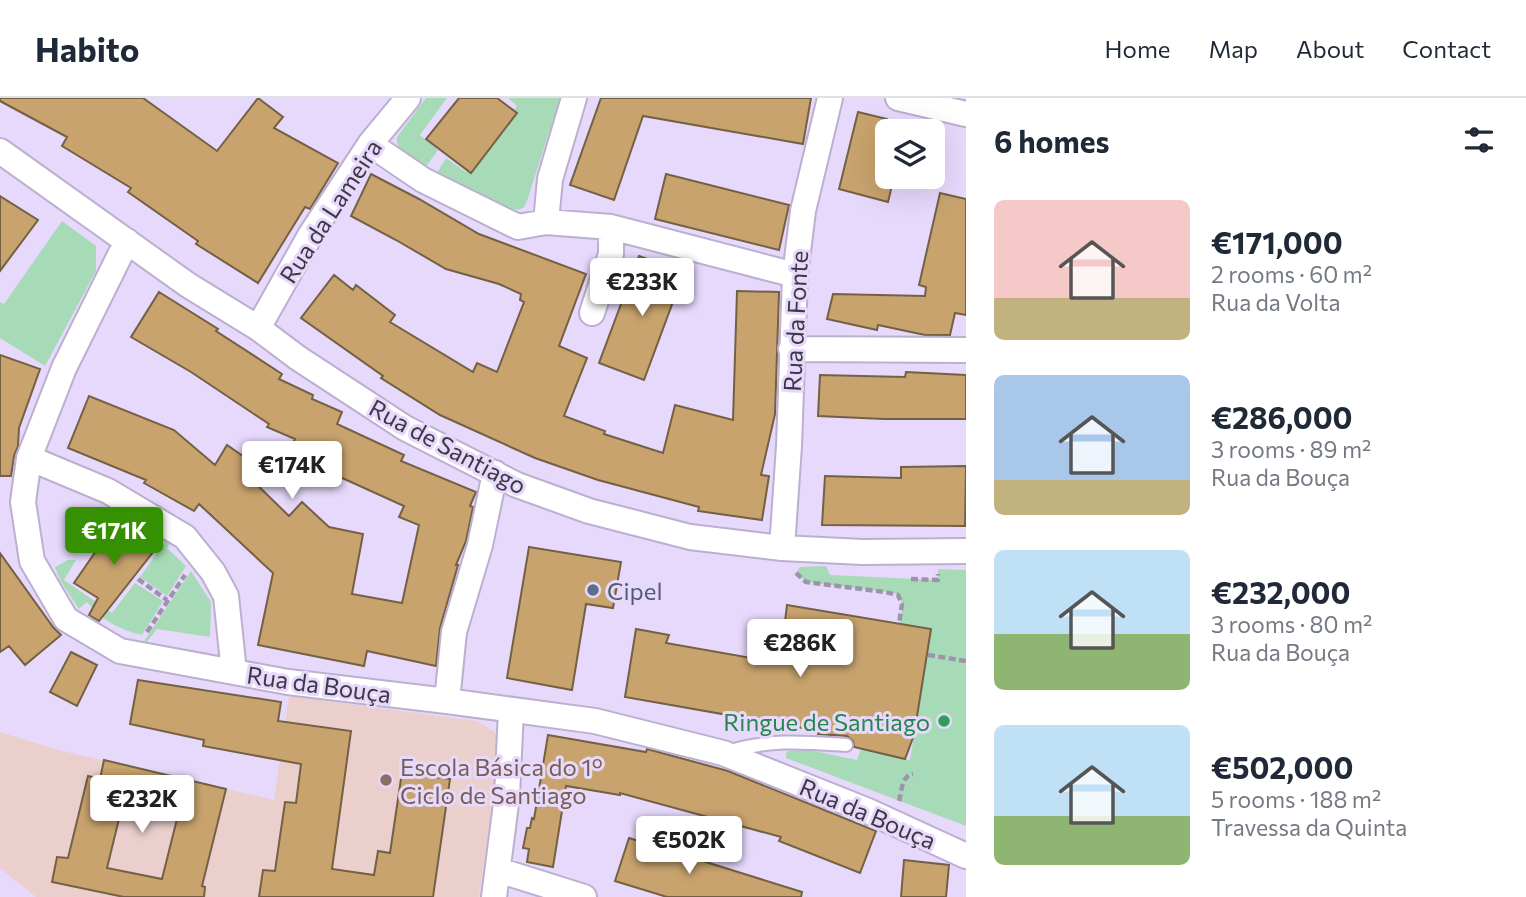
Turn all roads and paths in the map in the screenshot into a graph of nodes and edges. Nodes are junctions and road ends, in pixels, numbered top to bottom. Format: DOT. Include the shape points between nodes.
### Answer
graph roads {
  1 [pos="408,98"];
  2 [pos="574,98"];
  3 [pos="830,98"];
  4 [pos="898,98"];
  5 [pos="966,114"];
  6 [pos="370,144"];
  7 [pos="0,151"];
  8 [pos="545,222"];
  9 [pos="611,227"];
  10 [pos="127,241"];
  11 [pos="795,275"];
  12 [pos="592,313"];
  13 [pos="258,328"];
  14 [pos="791,349"];
  15 [pos="966,350"];
  16 [pos="29,458"];
  17 [pos="495,473"];
  18 [pos="782,548"];
  19 [pos="966,551"];
  20 [pos="199,555"];
  21 [pos="800,567"];
  22 [pos="938,569"];
  23 [pos="138,579"];
  24 [pos="911,579"];
  25 [pos="167,600"];
  26 [pos="900,624"];
  27 [pos="133,653"];
  28 [pos="928,655"];
  29 [pos="966,661"];
  30 [pos="234,672"];
  31 [pos="447,701"];
  32 [pos="511,710"];
  33 [pos="846,745"];
  34 [pos="723,753"];
  35 [pos="913,774"];
  36 [pos="899,802"];
  37 [pos="966,856"];
  38 [pos="498,870"];
  39 [pos="494,897"];
  40 [pos="584,897"];
  1 -- 6 [label="street, Rua da Lameira"];
  2 -- 8 [label="street" via="550,179"];
  3 -- 11 [label="street, Rua da Fonte" via="803,211"];
  4 -- 5 [label="street"];
  6 -- 8 [label="street" via="423,180 517,227"];
  6 -- 13 [label="street, Rua da Lameira" via="311,234"];
  7 -- 10 [label="street, Rua de Santiago"];
  8 -- 9 [label="street"];
  9 -- 11 [label="street"];
  9 -- 12 [label="street" via="611,254"];
  10 -- 13 [label="street, Rua de Santiago"];
  10 -- 16 [label="street, Rua da Bouça" via="64,368"];
  11 -- 14 [label="street, Rua da Fonte"];
  13 -- 17 [label="street, Rua de Santiago" via="405,428"];
  14 -- 15 [label="street"];
  14 -- 18 [label="street, Rua da Fonte"];
  16 -- 20 [label="street" via="108,491 185,537"];
  16 -- 27 [label="street, Rua da Bouça" via="23,502 32,561 66,619 120,651"];
  17 -- 18 [label="street, Rua de Santiago" via="589,511 677,534"];
  17 -- 31 [label="street" via="454,632"];
  18 -- 19 [label="street, Rua de Santiago"];
  20 -- 25 [label="path"];
  20 -- 30 [label="street" via="226,596"];
  21 -- 26 [label="path" via="796,573 806,582 898,595"];
  22 -- 24 [label="path" via="938,580"];
  23 -- 25 [label="path"];
  25 -- 27 [label="path"];
  27 -- 30 [label="street, Rua da Bouça"];
  28 -- 29 [label="path"];
  30 -- 31 [label="street, Rua da Bouça"];
  31 -- 32 [label="street, Rua da Bouça"];
  32 -- 34 [label="street, Rua da Bouça" via="595,722"];
  32 -- 38 [label="street"];
  33 -- 34 [label="lane" via="772,742"];
  34 -- 37 [label="street, Rua da Bouça"];
  35 -- 36 [label="path" via="905,779"];
  38 -- 39 [label="street"];
  38 -- 40 [label="street"];
}
